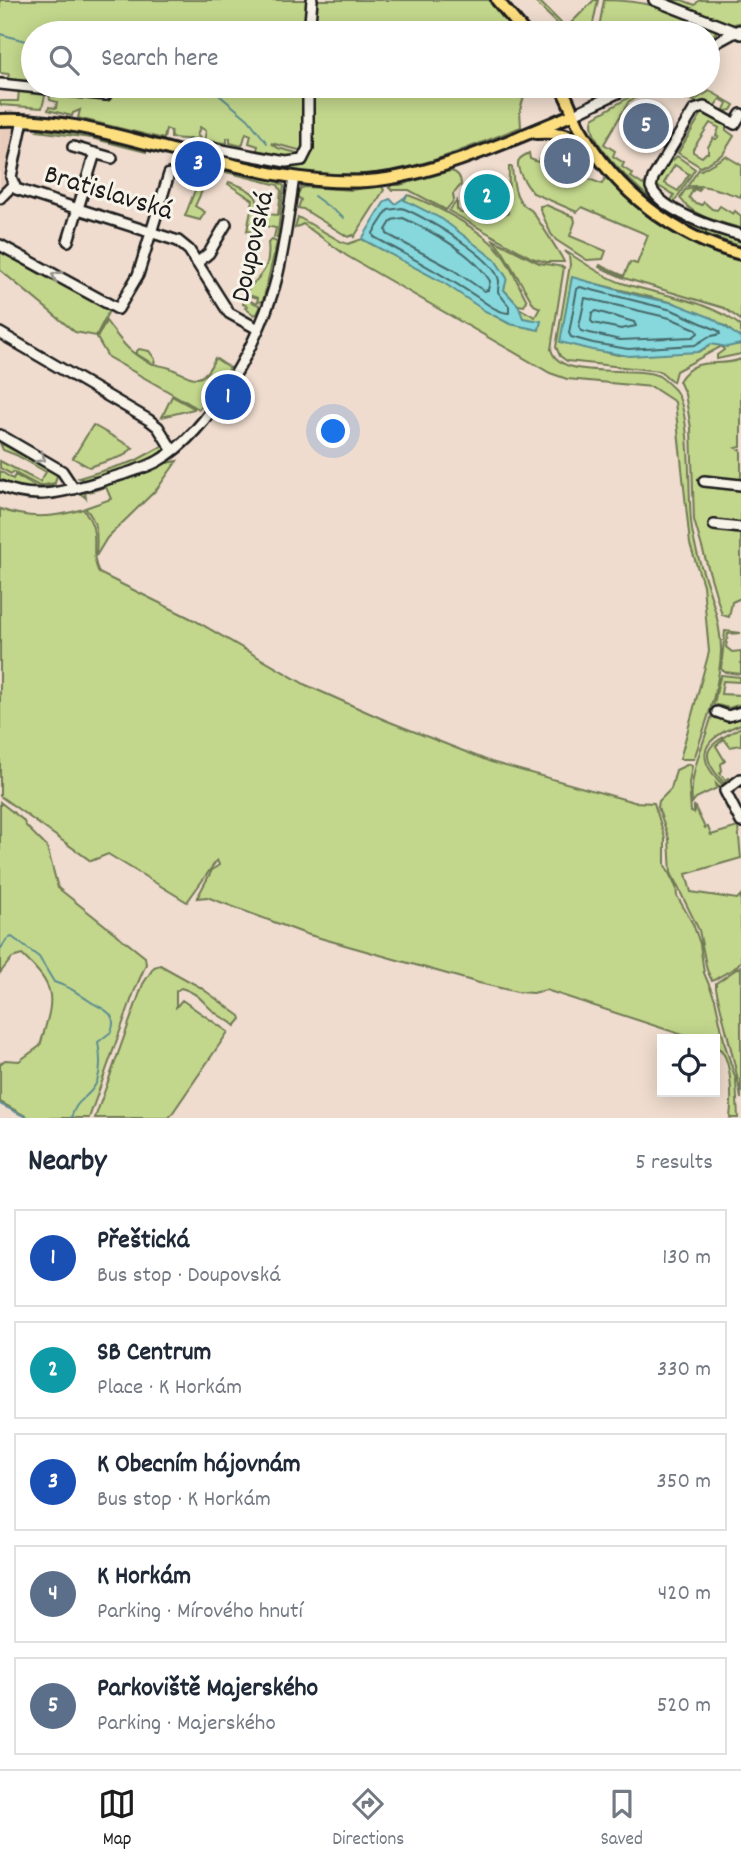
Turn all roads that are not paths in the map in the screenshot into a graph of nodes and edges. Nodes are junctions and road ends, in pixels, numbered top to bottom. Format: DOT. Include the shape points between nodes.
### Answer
graph roads {
  1 [pos="312,0"];
  2 [pos="497,0"];
  3 [pos="654,0"];
  4 [pos="310,21"];
  5 [pos="515,21"];
  6 [pos="710,21"];
  7 [pos="720,25"];
  8 [pos="739,32"];
  9 [pos="720,41"];
  10 [pos="0,84"];
  11 [pos="21,86"];
  12 [pos="308,98"];
  13 [pos="566,98"];
  14 [pos="607,98"];
  15 [pos="574,114"];
  16 [pos="741,114"];
  17 [pos="0,120"];
  18 [pos="23,120"];
  19 [pos="738,126"];
  20 [pos="526,133"];
  21 [pos="73,147"];
  22 [pos="95,153"];
  23 [pos="190,155"];
  24 [pos="112,158"];
  25 [pos="600,160"];
  26 [pos="169,174"];
  27 [pos="294,177"];
  28 [pos="13,185"];
  29 [pos="0,198"];
  30 [pos="77,209"];
  31 [pos="226,224"];
  32 [pos="152,232"];
  33 [pos="741,235"];
  34 [pos="68,241"];
  35 [pos="0,245"];
  36 [pos="741,254"];
  37 [pos="197,263"];
  38 [pos="258,329"];
  39 [pos="0,334"];
  40 [pos="0,435"];
  41 [pos="173,451"];
  42 [pos="704,481"];
  43 [pos="741,485"];
  44 [pos="0,486"];
  45 [pos="74,489"];
  46 [pos="714,525"];
  47 [pos="741,528"];
  48 [pos="716,712"];
  49 [pos="741,712"];
  50 [pos="741,779"];
  51 [pos="741,822"];
  1 -- 4 [label="street"];
  2 -- 5 [label="main road"];
  3 -- 6 [label="street"];
  7 -- 8 [label="street"];
  8 -- 9 [label="street"];
  10 -- 11 [label="street"];
  12 -- 23 [label="street" via="308,148 302,160 286,162 192,145"];
  13 -- 15 [label="main road"];
  14 -- 15 [label="street"];
  15 -- 20 [label="main road"];
  15 -- 25 [label="main road"];
  16 -- 19 [label="street"];
  17 -- 18 [label="main road"];
  18 -- 23 [label="main road" via="52,121"];
  18 -- 28 [label="street, Bratislavská"];
  19 -- 33 [label="street" via="704,107 694,110 651,187 656,197 686,215"];
  20 -- 25 [label="main road" via="565,133"];
  20 -- 27 [label="main road" via="397,177 362,181"];
  21 -- 22 [label="street"];
  22 -- 24 [label="street"];
  22 -- 30 [label="street"];
  23 -- 27 [label="main road"];
  25 -- 36 [label="main road" via="669,223"];
  26 -- 32 [label="street"];
  27 -- 38 [label="street, Doupovská" via="278,276"];
  28 -- 29 [label="street"];
  28 -- 30 [label="street, Bratislavská" via="21,192"];
  30 -- 32 [label="street, Bratislavská"];
  30 -- 34 [label="street"];
  31 -- 37 [label="street" via="209,253"];
  32 -- 35 [label="street, one-way" via="138,275 118,309"];
  32 -- 37 [label="street, Bratislavská" via="181,243"];
  37 -- 38 [label="street, Bratislavská" via="229,313"];
  38 -- 41 [label="street, Doupovská" via="228,387"];
  39 -- 41 [label="street" via="149,419"];
  40 -- 45 [label="street, one-way" via="62,471"];
  41 -- 45 [label="street, Doupovská" via="143,468"];
  42 -- 43 [label="street"];
  44 -- 45 [label="street, Doupovská" via="39,495"];
  46 -- 47 [label="street"];
  48 -- 49 [label="street" via="728,716"];
  50 -- 51 [label="street" via="725,791"];
}
